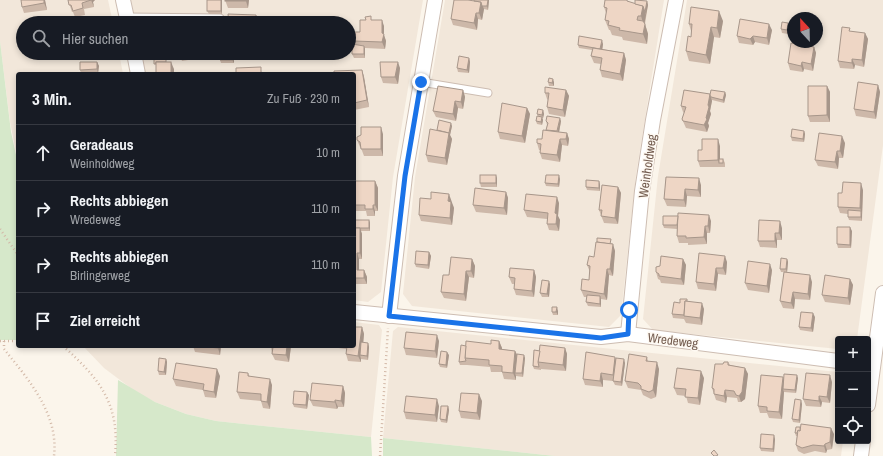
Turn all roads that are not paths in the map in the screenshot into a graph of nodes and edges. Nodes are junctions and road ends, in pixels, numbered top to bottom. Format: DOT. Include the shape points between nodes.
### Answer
graph roads {
  1 [pos="123,0"];
  2 [pos="435,0"];
  3 [pos="676,0"];
  4 [pos="126,16"];
  5 [pos="135,60"];
  6 [pos="138,72"];
  7 [pos="421,82"];
  8 [pos="488,93"];
  9 [pos="883,292"];
  10 [pos="356,312"];
  11 [pos="389,316"];
  12 [pos="628,334"];
  13 [pos="835,361"];
  14 [pos="871,365"];
  15 [pos="863,444"];
  16 [pos="861,456"];
  1 -- 4 [label="street"];
  2 -- 7 [label="street"];
  3 -- 12 [label="street, Weinholdweg" via="642,191"];
  5 -- 6 [label="street"];
  7 -- 8 [label="lane"];
  7 -- 11 [label="street" via="405,176"];
  9 -- 14 [label="street"];
  10 -- 11 [label="street, Wredeweg"];
  11 -- 12 [label="street, Wredeweg" via="601,338"];
  12 -- 13 [label="street, Wredeweg"];
  15 -- 16 [label="street"];
}
